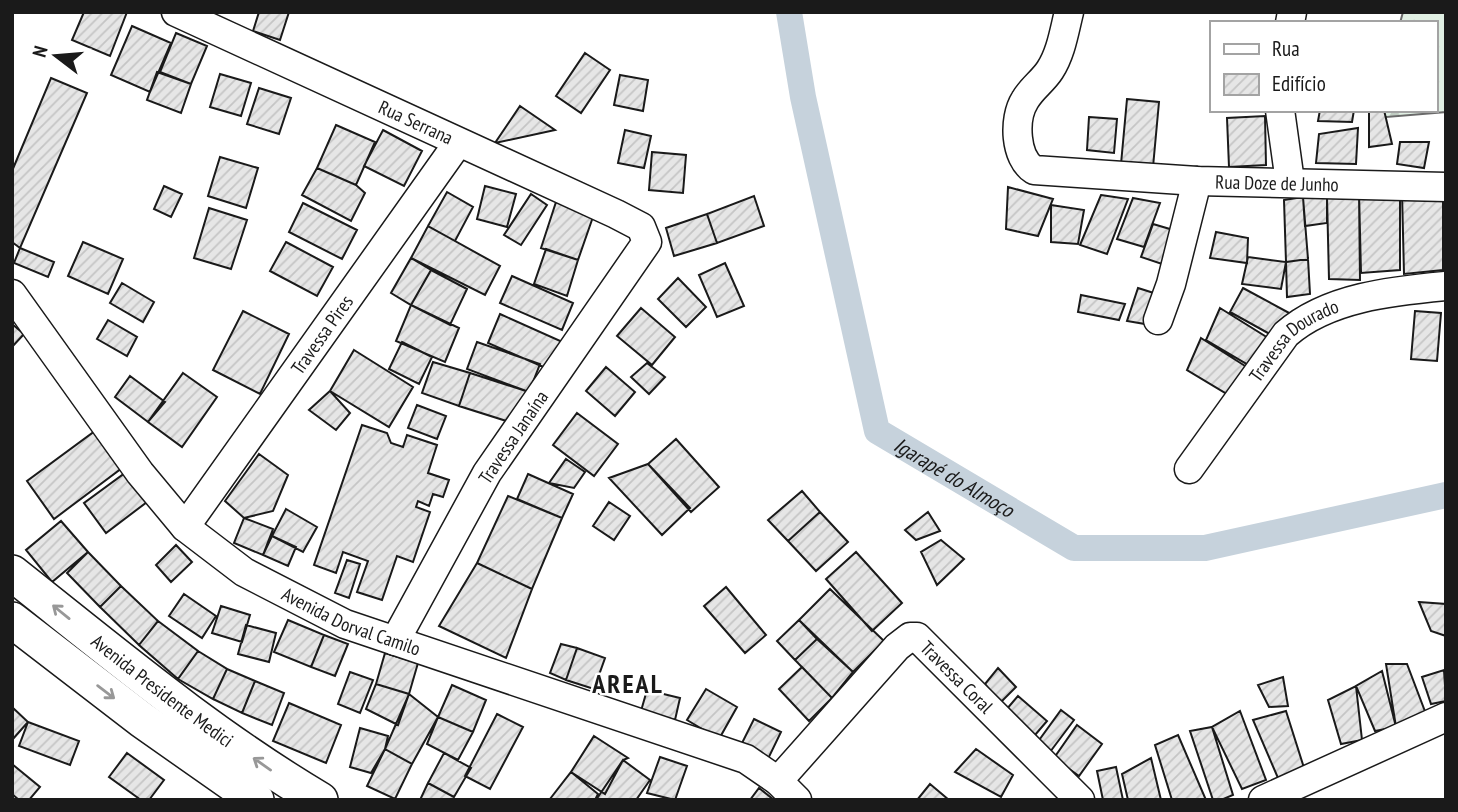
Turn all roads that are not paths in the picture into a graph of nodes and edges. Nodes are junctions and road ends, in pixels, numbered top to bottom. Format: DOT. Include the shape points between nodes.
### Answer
graph roads {
  1 [pos="176,12"];
  2 [pos="1069,12"];
  3 [pos="1280,112"];
  4 [pos="458,143"];
  5 [pos="1197,181"];
  6 [pos="1290,182"];
  7 [pos="1446,187"];
  8 [pos="647,242"];
  9 [pos="1446,286"];
  10 [pos="12,294"];
  11 [pos="1158,320"];
  12 [pos="1189,469"];
  13 [pos="185,527"];
  14 [pos="12,573"];
  15 [pos="12,621"];
  16 [pos="395,641"];
  17 [pos="1446,717"];
  18 [pos="1333,770"];
  19 [pos="788,790"];
  20 [pos="256,800"];
  21 [pos="320,800"];
  22 [pos="1080,800"];
  23 [pos="1263,800"];
  24 [pos="1327,800"];
  1 -- 4 [label="street, Rua Serrana"];
  2 -- 5 [label="street, Rua Doze de Junho" via="1049,71 1023,103 1019,144 1024,164 1044,172"];
  3 -- 6 [label="street"];
  4 -- 8 [label="street, Rua Serrana" via="642,227"];
  4 -- 13 [label="street, Travessa Pires"];
  5 -- 6 [label="street, Rua Doze de Junho"];
  5 -- 11 [label="street"];
  6 -- 7 [label="street, Rua Doze de Junho"];
  8 -- 16 [label="street, Travessa Janaína" via="487,473"];
  9 -- 12 [label="street, Travessa Dourado" via="1354,301 1300,321"];
  10 -- 13 [label="street, Avenida Dorval Camilo" via="140,473"];
  13 -- 16 [label="street, Avenida Dorval Camilo" via="244,572 302,604"];
  21 -- 14 [label="main road, Avenida Presidente Medici, one-way" via="170,698"];
  15 -- 20 [label="main road, Avenida Presidente Medici, one-way"];
  16 -- 19 [label="street, Avenida Dorval Camilo" via="746,759"];
  17 -- 18 [label="street"];
  18 -- 23 [label="street"];
  18 -- 24 [label="street"];
  19 -- 22 [label="street, Travessa Coral" via="897,648 917,637"];
}
